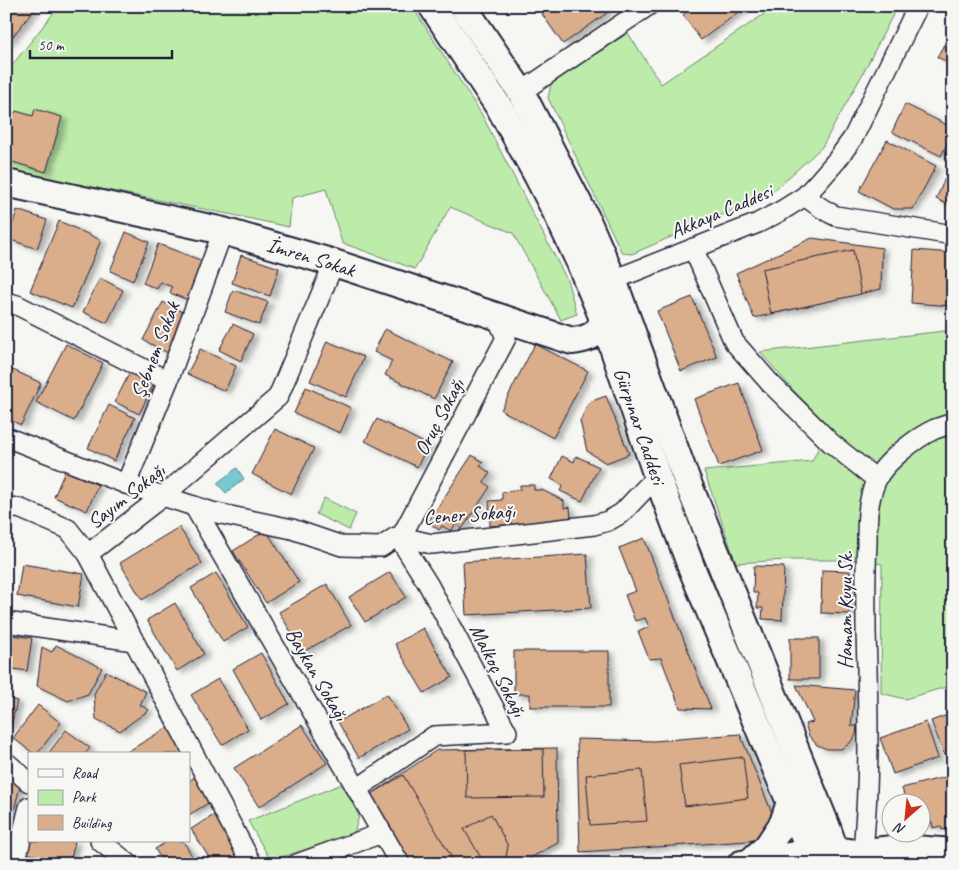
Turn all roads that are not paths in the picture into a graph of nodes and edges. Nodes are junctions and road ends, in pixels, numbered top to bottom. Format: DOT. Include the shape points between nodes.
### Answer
graph roads {
  1 [pos="432,6"];
  2 [pos="463,6"];
  3 [pos="648,6"];
  4 [pos="918,6"];
  5 [pos="521,92"];
  6 [pos="6,183"];
  7 [pos="805,196"];
  8 [pos="559,218"];
  9 [pos="223,231"];
  10 [pos="953,235"];
  11 [pos="692,248"];
  12 [pos="334,263"];
  13 [pos="613,280"];
  14 [pos="6,302"];
  15 [pos="497,317"];
  16 [pos="604,321"];
  17 [pos="572,341"];
  18 [pos="620,367"];
  19 [pos="168,381"];
  20 [pos="953,423"];
  21 [pos="6,437"];
  22 [pos="657,476"];
  23 [pos="876,479"];
  24 [pos="126,484"];
  25 [pos="163,496"];
  26 [pos="6,506"];
  27 [pos="194,506"];
  28 [pos="400,537"];
  29 [pos="88,554"];
  30 [pos="6,622"];
  31 [pos="134,641"];
  32 [pos="6,762"];
  33 [pos="28,781"];
  34 [pos="357,789"];
  35 [pos="790,802"];
  36 [pos="28,811"];
  37 [pos="820,811"];
  38 [pos="382,833"];
  39 [pos="101,842"];
  40 [pos="902,848"];
  41 [pos="867,851"];
  42 [pos="953,852"];
  43 [pos="817,858"];
  44 [pos="746,863"];
  45 [pos="15,864"];
  46 [pos="129,864"];
  47 [pos="252,864"];
  48 [pos="297,864"];
  49 [pos="400,864"];
  1 -- 8 [label="main road, Gürpınar Caddesi" via="501,110"];
  2 -- 5 [label="main road, Gürpınar Caddesi"];
  3 -- 5 [label="street"];
  4 -- 7 [label="street, Akkaya Caddesi" via="853,138"];
  5 -- 13 [label="main road, Gürpınar Caddesi" via="586,218"];
  6 -- 9 [label="main road, İmren Sokak"];
  7 -- 10 [label="street" via="836,216"];
  7 -- 11 [label="street, Akkaya Caddesi" via="758,223"];
  8 -- 13 [label="street"];
  8 -- 16 [label="main road, Gürpınar Caddesi"];
  9 -- 12 [label="main road, İmren Sokak"];
  9 -- 19 [label="street, Şebnem Sokak"];
  11 -- 13 [label="street, Akkaya Caddesi"];
  11 -- 23 [label="street" via="734,342 831,443"];
  12 -- 15 [label="main road, İmren Sokak"];
  12 -- 25 [label="street, Sayım Sokağı" via="278,397"];
  13 -- 16 [label="main road"];
  13 -- 37 [label="main road, Gürpınar Caddesi" via="682,468"];
  14 -- 19 [label="street"];
  15 -- 17 [label="main road, İmren Sokak"];
  15 -- 28 [label="street, Oruç Sokağı" via="506,338"];
  16 -- 17 [label="main road" via="592,336"];
  16 -- 18 [label="main road, Gürpınar Caddesi"];
  17 -- 18 [label="main road, İmren Sokak" via="599,348"];
  18 -- 22 [label="main road, Gürpınar Caddesi"];
  19 -- 24 [label="street, Şebnem Sokak"];
  20 -- 23 [label="street, Hamam Kuyu Sk." via="916,441 886,466"];
  21 -- 24 [label="street, Cener Sokağı"];
  22 -- 28 [label="street, Cener Sokağı" via="622,513 594,525 432,544"];
  22 -- 35 [label="main road, Gürpınar Caddesi" via="692,569"];
  23 -- 41 [label="street, Hamam Kuyu Sk." via="868,508 865,582"];
  24 -- 25 [label="street, Cener Sokağı"];
  25 -- 27 [label="street, Cener Sokağı"];
  25 -- 29 [label="street, Sayım Sokağı"];
  26 -- 29 [label="street" via="68,529"];
  27 -- 28 [label="street, Cener Sokağı" via="292,529 342,546 381,547"];
  27 -- 34 [label="street, Baykan Sokağı"];
  28 -- 34 [label="street, Malkoç Sokağı" via="507,732 434,736"];
  29 -- 31 [label="street, Sayım Sokağı"];
  30 -- 31 [label="street"];
  31 -- 47 [label="street, Sayım Sokağı"];
  32 -- 33 [label="street"];
  34 -- 38 [label="street, Baykan Sokağı"];
  35 -- 43 [label="main road, Gürpınar Caddesi"];
  35 -- 44 [label="main road" via="783,824 767,847"];
  36 -- 45 [label="street"];
  37 -- 41 [label="main road"];
  37 -- 43 [label="main road, Gürpınar Caddesi"];
  38 -- 48 [label="street"];
  38 -- 49 [label="street, Baykan Sokağı"];
  39 -- 46 [label="street"];
  40 -- 41 [label="main road" via="872,862"];
  40 -- 42 [label="main road"];
  40 -- 43 [label="main road"];
  43 -- 44 [label="main road"];
}
